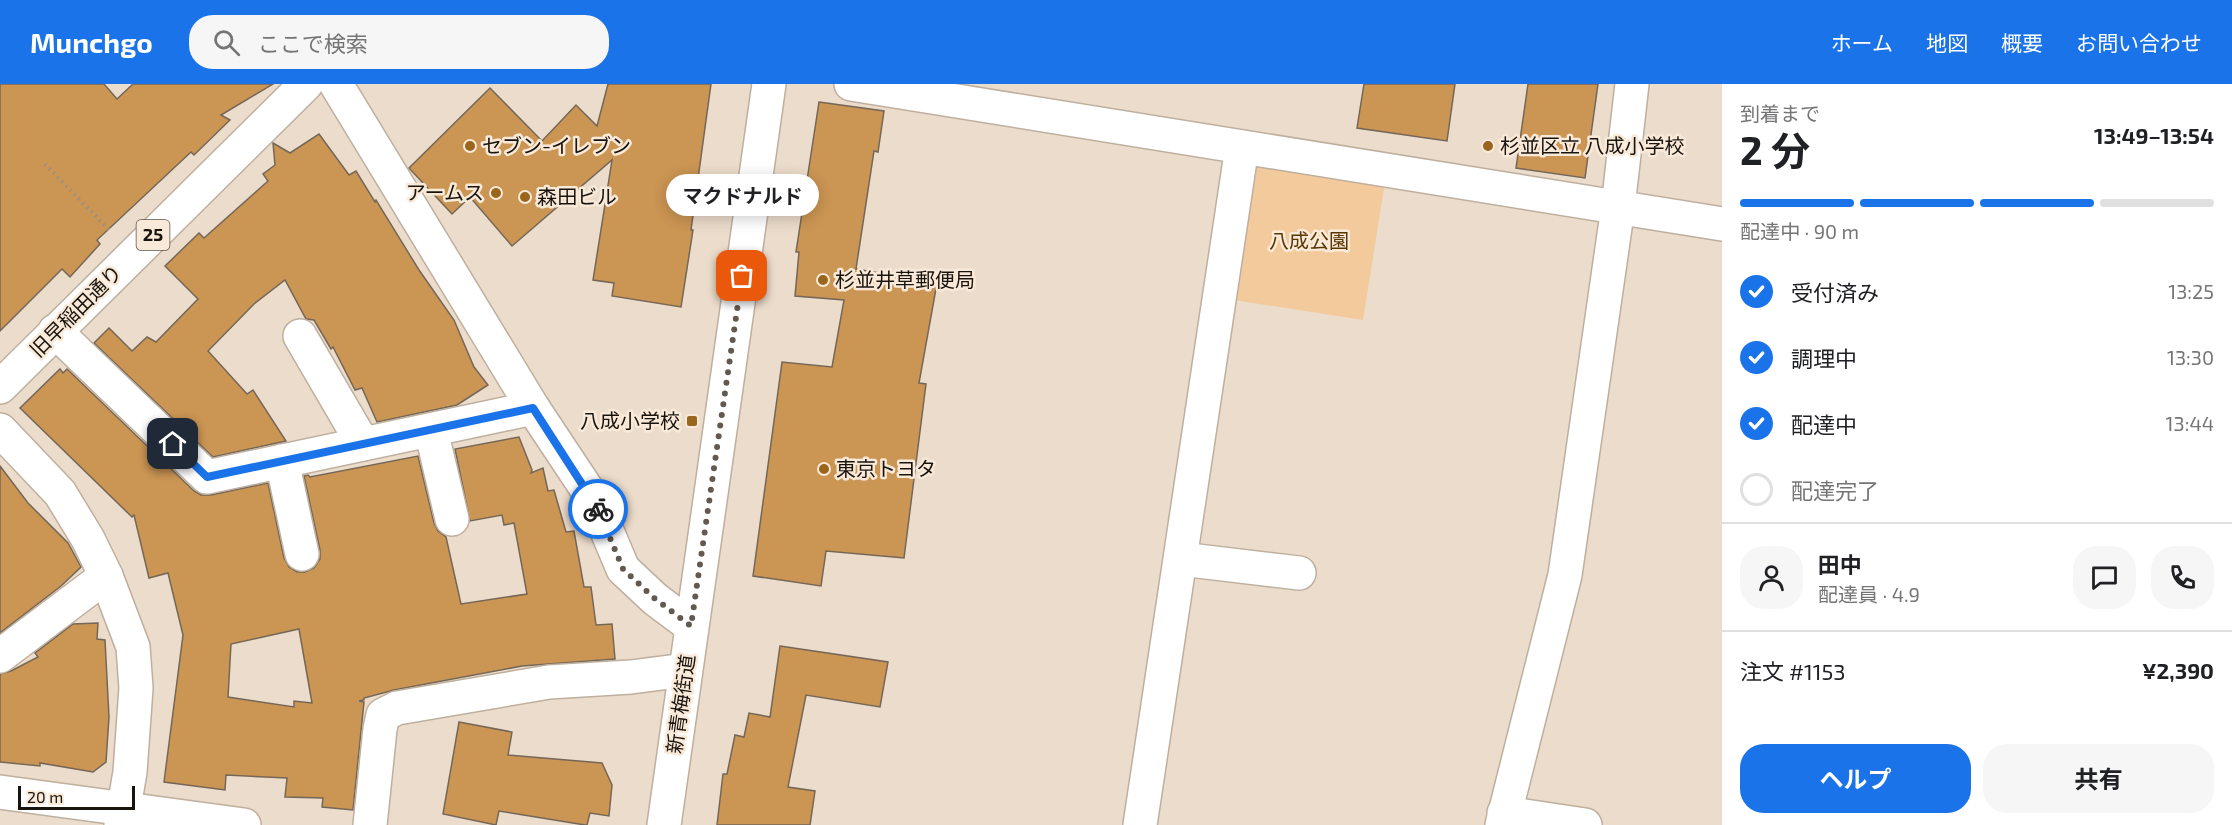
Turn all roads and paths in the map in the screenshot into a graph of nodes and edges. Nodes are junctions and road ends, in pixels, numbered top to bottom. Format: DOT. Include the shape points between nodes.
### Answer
graph roads {
  1 [pos="306,84"];
  2 [pos="336,84"];
  3 [pos="769,84"];
  4 [pos="851,84"];
  5 [pos="1632,84"];
  6 [pos="1242,147"];
  7 [pos="45,164"];
  8 [pos="1618,207"];
  9 [pos="1722,224"];
  10 [pos="133,254"];
  11 [pos="55,331"];
  12 [pos="300,336"];
  13 [pos="0,387"];
  14 [pos="533,408"];
  15 [pos="431,429"];
  16 [pos="0,430"];
  17 [pos="363,444"];
  18 [pos="282,461"];
  19 [pos="452,519"];
  20 [pos="302,554"];
  21 [pos="1181,559"];
  22 [pos="1299,573"];
  23 [pos="106,576"];
  24 [pos="691,626"];
  25 [pos="0,656"];
  26 [pos="685,670"];
  27 [pos="0,792"];
  28 [pos="123,817"];
  29 [pos="1503,819"];
  30 [pos="244,825"];
  31 [pos="370,825"];
  32 [pos="664,825"];
  33 [pos="1140,825"];
  34 [pos="1585,825"];
  1 -- 10 [label="street, 旧早稲田通り / 25"];
  2 -- 14 [label="street"];
  3 -- 24 [label="street, 新青梅街道"];
  4 -- 6 [label="street"];
  5 -- 8 [label="street"];
  6 -- 8 [label="street"];
  6 -- 21 [label="street"];
  7 -- 10 [label="path"];
  8 -- 9 [label="street"];
  8 -- 29 [label="street" via="1565,575"];
  10 -- 11 [label="street, 旧早稲田通り / 25"];
  11 -- 13 [label="street, 旧早稲田通り / 25"];
  11 -- 18 [label="street" via="207,477"];
  12 -- 17 [label="street"];
  14 -- 15 [label="street"];
  14 -- 24 [label="street" via="594,500 623,569"];
  15 -- 17 [label="street"];
  15 -- 19 [label="street"];
  16 -- 23 [label="street" via="60,493"];
  17 -- 18 [label="street"];
  18 -- 20 [label="street"];
  21 -- 22 [label="street"];
  21 -- 33 [label="street"];
  23 -- 25 [label="street"];
  23 -- 28 [label="street" via="134,647 136,688"];
  24 -- 26 [label="street, 新青梅街道"];
  26 -- 31 [label="street" via="549,682 397,708 383,715"];
  26 -- 32 [label="street, 新青梅街道"];
  27 -- 28 [label="street"];
  28 -- 30 [label="street"];
  29 -- 34 [label="street"];
}
